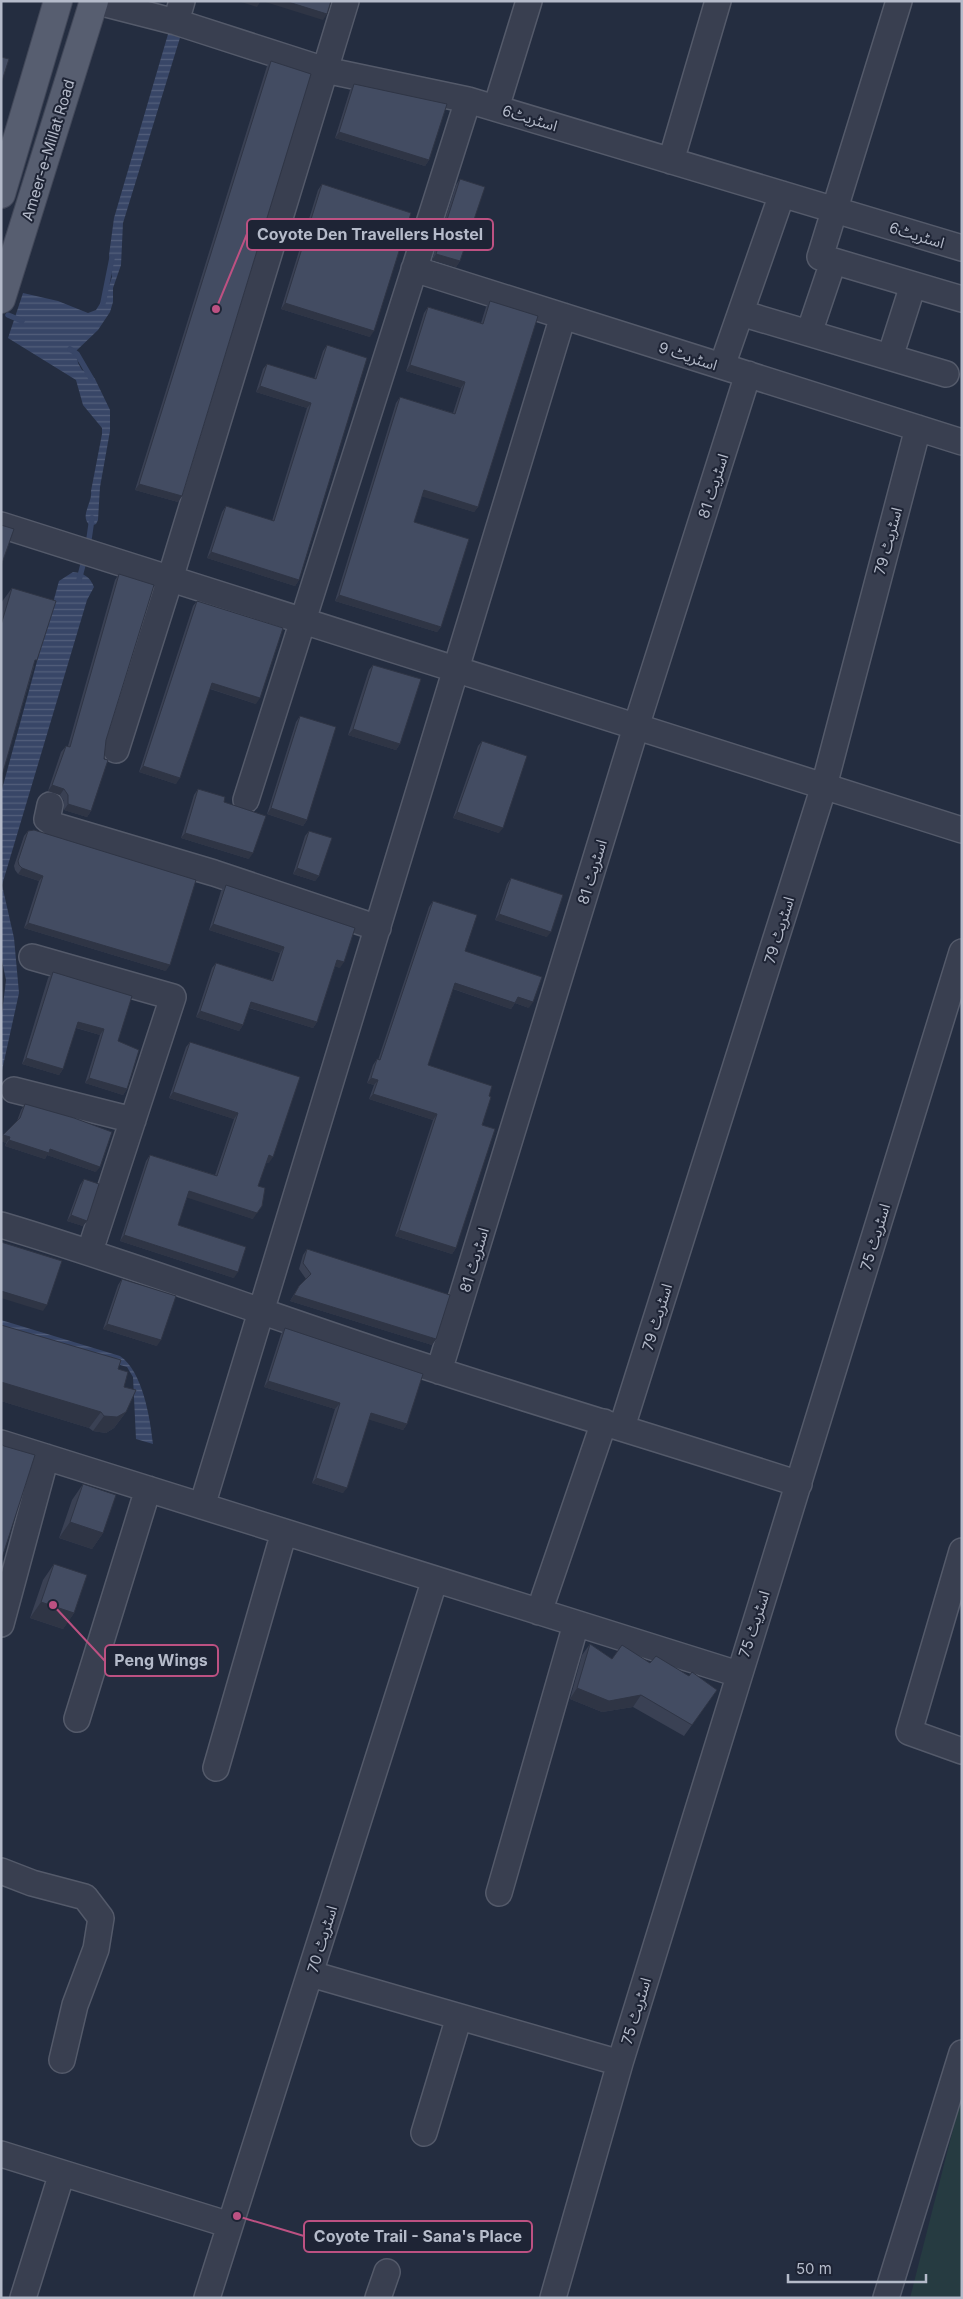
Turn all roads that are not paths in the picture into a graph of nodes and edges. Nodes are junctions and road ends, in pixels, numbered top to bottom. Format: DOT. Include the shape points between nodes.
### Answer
graph roads {
  1 [pos="58,1"];
  2 [pos="94,1"];
  3 [pos="346,1"];
  4 [pos="530,1"];
  5 [pos="718,1"];
  6 [pos="899,1"];
  7 [pos="179,12"];
  8 [pos="325,70"];
  9 [pos="468,100"];
  10 [pos="496,108"];
  11 [pos="671,161"];
  12 [pos="1,194"];
  13 [pos="782,194"];
  14 [pos="834,210"];
  15 [pos="962,248"];
  16 [pos="833,262"];
  17 [pos="414,269"];
  18 [pos="913,285"];
  19 [pos="1,299"];
  20 [pos="962,299"];
  21 [pos="741,313"];
  22 [pos="563,316"];
  23 [pos="809,333"];
  24 [pos="890,357"];
  25 [pos="722,366"];
  26 [pos="748,374"];
  27 [pos="946,374"];
  28 [pos="918,428"];
  29 [pos="962,442"];
  30 [pos="1,525"];
  31 [pos="170,579"];
  32 [pos="301,621"];
  33 [pos="456,670"];
  34 [pos="636,727"];
  35 [pos="116,750"];
  36 [pos="824,786"];
  37 [pos="246,800"];
  38 [pos="50,805"];
  39 [pos="962,830"];
  40 [pos="378,928"];
  41 [pos="962,952"];
  42 [pos="32,957"];
  43 [pos="14,1090"];
  44 [pos="133,1120"];
  45 [pos="1,1226"];
  46 [pos="90,1252"];
  47 [pos="262,1312"];
  48 [pos="439,1371"];
  49 [pos="613,1425"];
  50 [pos="1,1443"];
  51 [pos="46,1457"];
  52 [pos="800,1484"];
  53 [pos="148,1489"];
  54 [pos="202,1506"];
  55 [pos="284,1532"];
  56 [pos="962,1551"];
  57 [pos="435,1579"];
  58 [pos="539,1612"];
  59 [pos="1,1624"];
  60 [pos="576,1624"];
  61 [pos="738,1674"];
  62 [pos="77,1720"];
  63 [pos="962,1751"];
  64 [pos="216,1768"];
  65 [pos="1,1872"];
  66 [pos="499,1893"];
  67 [pos="310,1974"];
  68 [pos="459,2017"];
  69 [pos="962,2053"];
  70 [pos="62,2060"];
  71 [pos="620,2063"];
  72 [pos="424,2133"];
  73 [pos="1,2154"];
  74 [pos="62,2173"];
  75 [pos="230,2225"];
  76 [pos="387,2272"];
  77 [pos="23,2298"];
  78 [pos="207,2298"];
  79 [pos="378,2298"];
  80 [pos="553,2298"];
  81 [pos="886,2298"];
  1 -- 12 [label="main road"];
  2 -- 7 [label="street, اسٹریٹ6"];
  2 -- 19 [label="main road, Ameer-e-Millat Road"];
  3 -- 8 [label="street"];
  4 -- 10 [label="street"];
  5 -- 11 [label="street"];
  6 -- 14 [label="street"];
  7 -- 8 [label="street, اسٹریٹ6"];
  8 -- 9 [label="street, اسٹریٹ6"];
  8 -- 31 [label="street"];
  9 -- 10 [label="street, اسٹریٹ6"];
  9 -- 17 [label="street"];
  10 -- 11 [label="street, اسٹریٹ6"];
  11 -- 13 [label="street, اسٹریٹ6"];
  13 -- 14 [label="street, اسٹریٹ6"];
  13 -- 21 [label="street"];
  14 -- 15 [label="street, اسٹریٹ6"];
  14 -- 16 [label="street" via="820,257"];
  16 -- 18 [label="street"];
  16 -- 23 [label="street"];
  17 -- 22 [label="street, اسٹریٹ 9"];
  17 -- 32 [label="street"];
  18 -- 20 [label="street"];
  18 -- 24 [label="street"];
  21 -- 23 [label="street"];
  21 -- 25 [label="street"];
  22 -- 25 [label="street, اسٹریٹ 9"];
  22 -- 33 [label="street"];
  23 -- 24 [label="street"];
  24 -- 27 [label="street"];
  25 -- 26 [label="street, اسٹریٹ 9"];
  26 -- 28 [label="street, اسٹریٹ 9"];
  26 -- 34 [label="street, اسٹریٹ 81"];
  28 -- 29 [label="street, اسٹریٹ 9"];
  28 -- 36 [label="street, اسٹریٹ 79"];
  30 -- 31 [label="street"];
  31 -- 32 [label="street"];
  31 -- 35 [label="street"];
  32 -- 33 [label="street"];
  32 -- 37 [label="street"];
  33 -- 34 [label="street"];
  33 -- 40 [label="street"];
  34 -- 36 [label="street"];
  34 -- 48 [label="street, اسٹریٹ 81"];
  36 -- 39 [label="street"];
  36 -- 49 [label="street, اسٹریٹ 79"];
  38 -- 40 [label="street" via="47,819 56,826 214,873"];
  40 -- 47 [label="street"];
  41 -- 52 [label="street, اسٹریٹ 75"];
  42 -- 44 [label="street" via="173,998"];
  43 -- 44 [label="street"];
  44 -- 46 [label="street"];
  45 -- 46 [label="street"];
  46 -- 47 [label="street"];
  47 -- 48 [label="street"];
  47 -- 54 [label="street"];
  48 -- 49 [label="street"];
  49 -- 52 [label="street"];
  49 -- 58 [label="street, اسٹریٹ 79"];
  50 -- 51 [label="street"];
  51 -- 53 [label="street"];
  51 -- 59 [label="street"];
  52 -- 61 [label="street, اسٹریٹ 75"];
  53 -- 54 [label="street"];
  53 -- 62 [label="street"];
  54 -- 55 [label="street"];
  55 -- 57 [label="street"];
  55 -- 64 [label="street"];
  56 -- 63 [label="street" via="909,1732"];
  57 -- 58 [label="street"];
  57 -- 67 [label="street, اسٹریٹ 70"];
  58 -- 60 [label="street"];
  60 -- 61 [label="street"];
  60 -- 66 [label="street"];
  61 -- 71 [label="street, اسٹریٹ 75"];
  65 -- 70 [label="street" via="85,1898 101,1918 96,1949 75,2005"];
  67 -- 68 [label="street"];
  67 -- 75 [label="street, اسٹریٹ 70"];
  68 -- 71 [label="street"];
  68 -- 72 [label="street"];
  69 -- 81 [label="street"];
  71 -- 80 [label="street, اسٹریٹ 75"];
  73 -- 74 [label="street"];
  74 -- 75 [label="street"];
  74 -- 77 [label="street"];
  75 -- 78 [label="street, اسٹریٹ 70"];
  76 -- 79 [label="street"];
}
